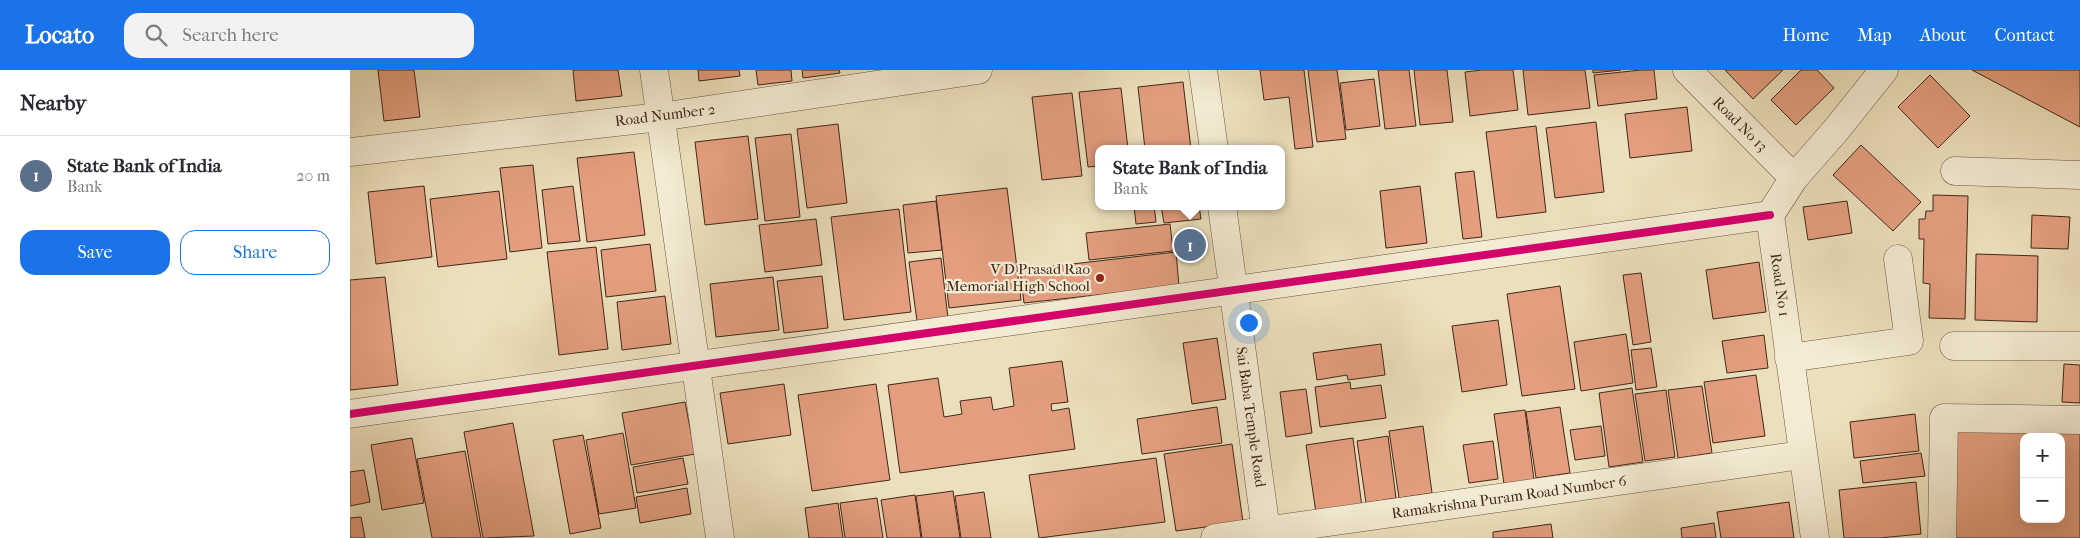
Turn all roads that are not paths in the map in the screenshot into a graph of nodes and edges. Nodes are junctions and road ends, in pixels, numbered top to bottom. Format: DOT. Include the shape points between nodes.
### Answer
graph roads {
  1 [pos="654,70"];
  2 [pos="978,70"];
  3 [pos="1203,70"];
  4 [pos="1687,70"];
  5 [pos="1884,70"];
  6 [pos="660,117"];
  7 [pos="1213,145"];
  8 [pos="350,152"];
  9 [pos="1955,171"];
  10 [pos="2080,175"];
  11 [pos="1794,178"];
  12 [pos="1223,210"];
  13 [pos="1770,215"];
  14 [pos="1898,259"];
  15 [pos="1233,291"];
  16 [pos="1954,346"];
  17 [pos="2080,346"];
  18 [pos="1790,358"];
  19 [pos="695,367"];
  20 [pos="350,414"];
  21 [pos="2080,420"];
  22 [pos="1802,455"];
  23 [pos="1267,534"];
  24 [pos="720,538"];
  25 [pos="1215,538"];
  26 [pos="1815,538"];
  27 [pos="1942,538"];
  1 -- 6 [label="street"];
  2 -- 6 [label="street, Road Number 2"];
  3 -- 7 [label="street"];
  4 -- 11 [label="street, Road No 13"];
  5 -- 11 [label="street"];
  6 -- 8 [label="street, Road Number 2"];
  6 -- 19 [label="street"];
  9 -- 10 [label="street"];
  11 -- 13 [label="street"];
  12 -- 15 [label="street, Sai Baba Temple Road"];
  13 -- 15 [label="street"];
  13 -- 18 [label="street, Road No 1"];
  14 -- 18 [label="street" via="1909,341"];
  15 -- 19 [label="street"];
  15 -- 23 [label="street, Sai Baba Temple Road"];
  16 -- 17 [label="street"];
  18 -- 22 [label="street, Road No 1"];
  19 -- 20 [label="street"];
  19 -- 24 [label="street"];
  21 -- 27 [label="street" via="1944,418"];
  22 -- 23 [label="street, Ramakrishna Puram Road Number 6"];
  22 -- 26 [label="street, Road No 1"];
  23 -- 25 [label="street, Ramakrishna Puram Road Number 6"];
}
